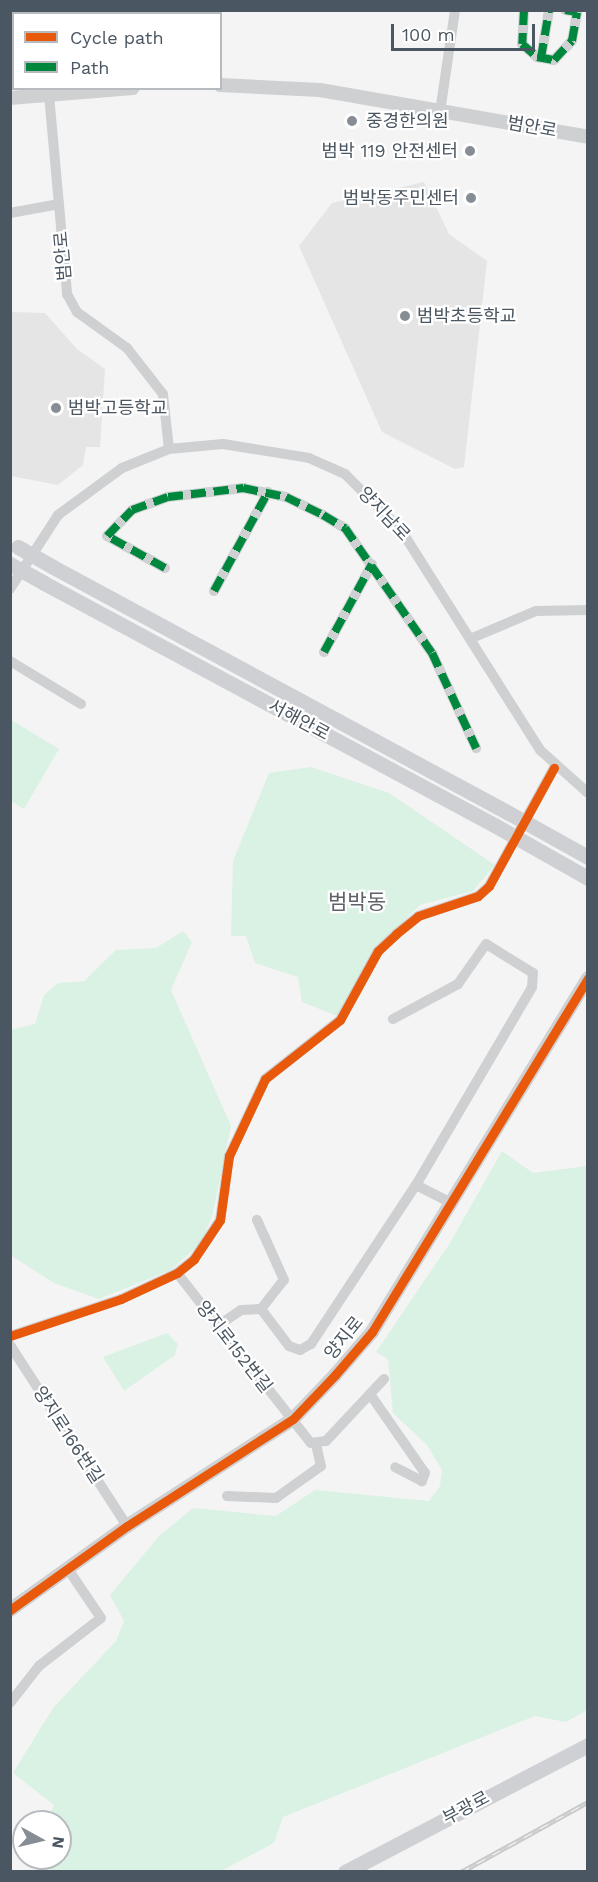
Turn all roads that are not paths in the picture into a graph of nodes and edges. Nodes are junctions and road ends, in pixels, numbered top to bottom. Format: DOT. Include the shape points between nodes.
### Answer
graph roads {
  1 [pos="455,10"];
  2 [pos="524,10"];
  3 [pos="549,10"];
  4 [pos="565,10"];
  5 [pos="541,58"];
  6 [pos="222,85"];
  7 [pos="92,90"];
  8 [pos="50,92"];
  9 [pos="10,98"];
  10 [pos="440,111"];
  11 [pos="588,137"];
  12 [pos="59,204"];
  13 [pos="10,213"];
  14 [pos="169,449"];
  15 [pos="268,492"];
  16 [pos="14,545"];
  17 [pos="10,564"];
  18 [pos="372,564"];
  19 [pos="165,568"];
  20 [pos="10,589"];
  21 [pos="214,591"];
  22 [pos="588,610"];
  23 [pos="472,638"];
  24 [pos="324,652"];
  25 [pos="10,661"];
  26 [pos="81,704"];
  27 [pos="476,748"];
  28 [pos="554,768"];
  29 [pos="588,793"];
  30 [pos="588,857"];
  31 [pos="588,878"];
  32 [pos="588,978"];
  33 [pos="393,1019"];
  34 [pos="416,1185"];
  35 [pos="449,1202"];
  36 [pos="257,1220"];
  37 [pos="177,1273"];
  38 [pos="261,1309"];
  39 [pos="216,1327"];
  40 [pos="10,1336"];
  41 [pos="10,1345"];
  42 [pos="384,1379"];
  43 [pos="369,1395"];
  44 [pos="293,1419"];
  45 [pos="316,1445"];
  46 [pos="395,1467"];
  47 [pos="226,1496"];
  48 [pos="126,1526"];
  49 [pos="68,1569"];
  50 [pos="10,1610"];
  51 [pos="10,1703"];
  52 [pos="588,1745"];
  53 [pos="345,1872"];
  1 -- 10 [label="street"];
  2 -- 5 [label="street" via="522,44"];
  3 -- 5 [label="street"];
  4 -- 5 [label="street" via="577,12 566,52 554,60"];
  6 -- 10 [label="street, 범안로" via="320,90"];
  7 -- 8 [label="street"];
  8 -- 9 [label="street"];
  8 -- 12 [label="street, 범안로"];
  10 -- 11 [label="street, 범안로"];
  12 -- 13 [label="street"];
  12 -- 14 [label="street, 범안로" via="67,294 77,312 127,348 163,394"];
  14 -- 20 [label="street, 양지남로" via="122,468 82,492 58,515"];
  14 -- 23 [label="street, 양지남로" via="223,444 273,449 345,474 401,530"];
  15 -- 18 [label="street" via="345,528"];
  15 -- 19 [label="street" via="214,488 168,497 132,510 107,536"];
  15 -- 21 [label="street"];
  16 -- 30 [label="main road, 서해안로, bridge"];
  17 -- 31 [label="main road, 서해안로, bridge"];
  18 -- 24 [label="street"];
  18 -- 27 [label="street" via="432,653"];
  22 -- 23 [label="street" via="536,611"];
  23 -- 28 [label="street, 양지남로"];
  25 -- 26 [label="street"];
  28 -- 29 [label="street, 양지남로"];
  28 -- 37 [label="street" via="489,886 478,896 418,916 396,934 378,951 340,1020 265,1079 229,1156 220,1220 209,1241"];
  32 -- 35 [label="street, 양지로"];
  33 -- 34 [label="street" via="458,984 486,944 533,974 532,987"];
  34 -- 35 [label="street"];
  34 -- 38 [label="street" via="311,1344 294,1349"];
  35 -- 44 [label="street, 양지로" via="372,1332"];
  36 -- 38 [label="street" via="284,1274 282,1286"];
  37 -- 39 [label="street, 양지로152번길"];
  37 -- 40 [label="street"];
  38 -- 39 [label="street" via="241,1310"];
  39 -- 44 [label="street, 양지로152번길"];
  41 -- 48 [label="street, 양지로166번길"];
  42 -- 43 [label="street"];
  43 -- 45 [label="street" via="326,1441"];
  43 -- 46 [label="street" via="425,1473 422,1481"];
  44 -- 45 [label="street, 양지로152번길"];
  44 -- 48 [label="street, 양지로"];
  45 -- 47 [label="street" via="321,1466 276,1498"];
  48 -- 49 [label="street, 양지로"];
  49 -- 50 [label="street, 양지로"];
  49 -- 51 [label="street" via="101,1618 39,1666"];
  52 -- 53 [label="main road, 부광로"];
}
